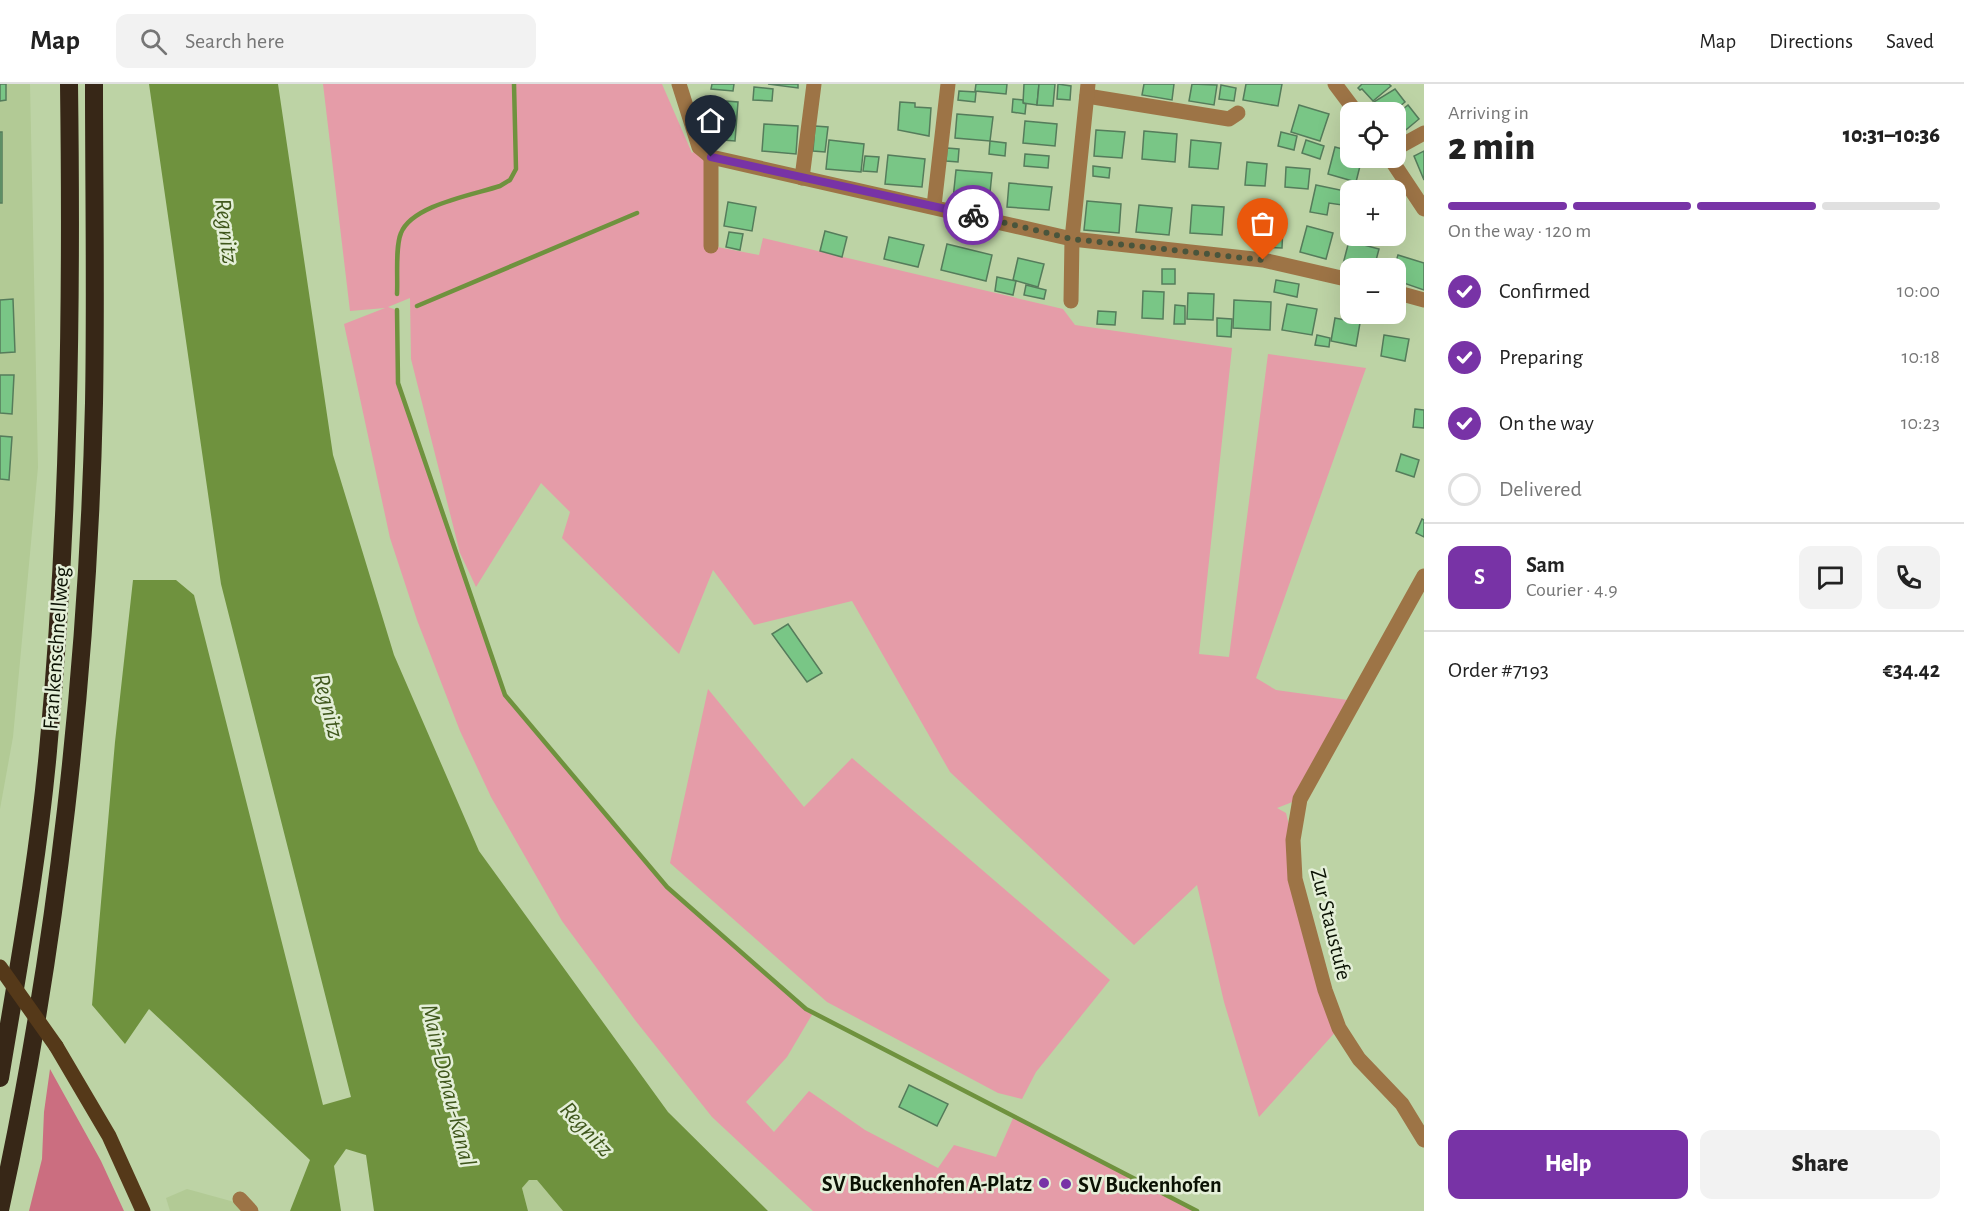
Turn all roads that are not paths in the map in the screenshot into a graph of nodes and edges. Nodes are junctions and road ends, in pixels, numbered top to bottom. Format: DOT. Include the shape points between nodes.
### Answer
graph roads {
  1 [pos="69,84"];
  2 [pos="94,84"];
  3 [pos="679,84"];
  4 [pos="814,84"];
  5 [pos="948,84"];
  6 [pos="1335,84"];
  7 [pos="1088,90"];
  8 [pos="1348,102"];
  9 [pos="1238,113"];
  10 [pos="1424,133"];
  11 [pos="1406,143"];
  12 [pos="711,157"];
  13 [pos="1397,168"];
  14 [pos="802,178"];
  15 [pos="934,206"];
  16 [pos="1424,209"];
  17 [pos="1072,239"];
  18 [pos="711,246"];
  19 [pos="1340,278"];
  20 [pos="1406,295"];
  21 [pos="1424,300"];
  22 [pos="1071,301"];
  23 [pos="1424,576"];
  24 [pos="0,967"];
  25 [pos="0,1078"];
  26 [pos="1424,1140"];
  27 [pos="240,1199"];
  28 [pos="0,1210"];
  29 [pos="143,1211"];
  30 [pos="251,1211"];
  1 -- 25 [label="highway, Frankenschnellweg" via="69,405 61,591 33,877"];
  2 -- 28 [label="highway, Frankenschnellweg" via="94,405 72,744 55,901"];
  3 -- 12 [label="street" via="699,147"];
  4 -- 14 [label="street"];
  5 -- 15 [label="street"];
  6 -- 8 [label="street"];
  7 -- 9 [label="street" via="1229,119"];
  7 -- 17 [label="street"];
  10 -- 11 [label="street"];
  12 -- 14 [label="street"];
  12 -- 18 [label="street"];
  13 -- 16 [label="street"];
  14 -- 15 [label="street"];
  15 -- 17 [label="street"];
  17 -- 19 [label="street" via="1263,260"];
  17 -- 22 [label="street"];
  20 -- 21 [label="street"];
  23 -- 26 [label="street, Zur Staustufe" via="1300,799 1293,840 1295,879 1339,1028 1359,1059 1402,1104"];
  24 -- 29 [label="main road, bridge" via="56,1046 109,1137"];
  27 -- 30 [label="street"];
}
